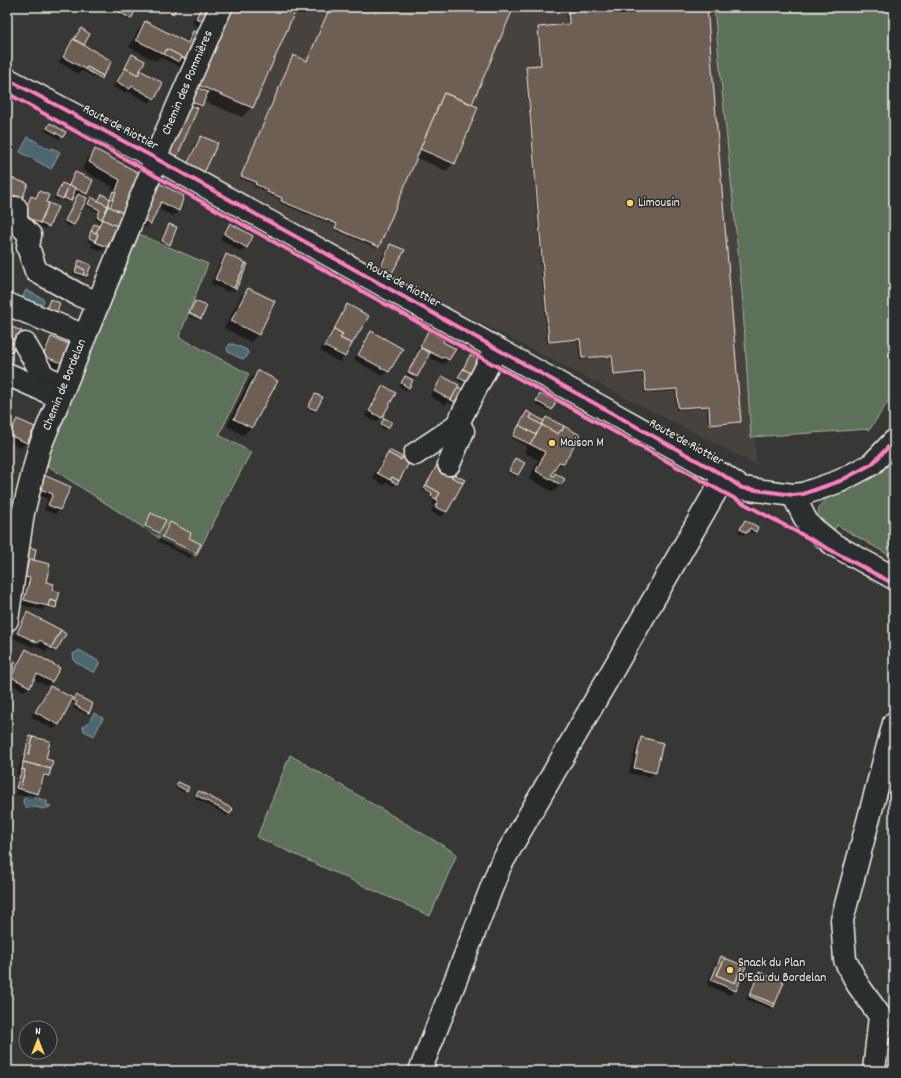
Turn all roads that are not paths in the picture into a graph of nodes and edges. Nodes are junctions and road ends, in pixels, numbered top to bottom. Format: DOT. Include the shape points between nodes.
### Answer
graph roads {
  1 [pos="221,7"];
  2 [pos="7,78"];
  3 [pos="155,158"];
  4 [pos="16,208"];
  5 [pos="98,303"];
  6 [pos="7,304"];
  7 [pos="84,336"];
  8 [pos="25,344"];
  9 [pos="496,349"];
  10 [pos="7,374"];
  11 [pos="62,392"];
  12 [pos="458,423"];
  13 [pos="894,441"];
  14 [pos="415,454"];
  15 [pos="449,464"];
  16 [pos="723,475"];
  17 [pos="793,494"];
  18 [pos="894,578"];
  19 [pos="7,620"];
  20 [pos="894,723"];
  21 [pos="420,1071"];
  22 [pos="874,1071"];
  1 -- 3 [label="street, Chemin des Pommières"];
  2 -- 3 [label="street, Route de Riottier"];
  3 -- 5 [label="street, Chemin de Bordelan"];
  3 -- 9 [label="street, Route de Riottier"];
  4 -- 5 [label="street" via="16,221 30,235 28,247 36,271"];
  5 -- 7 [label="street, Chemin de Bordelan"];
  6 -- 7 [label="street"];
  7 -- 11 [label="street, Chemin de Bordelan"];
  8 -- 11 [label="street" via="42,375"];
  9 -- 12 [label="street"];
  9 -- 16 [label="street, Route de Riottier"];
  10 -- 11 [label="street"];
  11 -- 19 [label="street, Chemin de Bordelan" via="39,449 23,513"];
  12 -- 14 [label="street"];
  12 -- 15 [label="street" via="463,431"];
  13 -- 17 [label="street, Route de Riottier" via="872,464 840,481 803,494"];
  16 -- 17 [label="street, Route de Riottier" via="742,488"];
  16 -- 21 [label="street" via="714,496 500,866"];
  17 -- 18 [label="street" via="808,524 834,545"];
  20 -- 22 [label="street" via="842,920 845,960 858,985 880,1016"];
}
